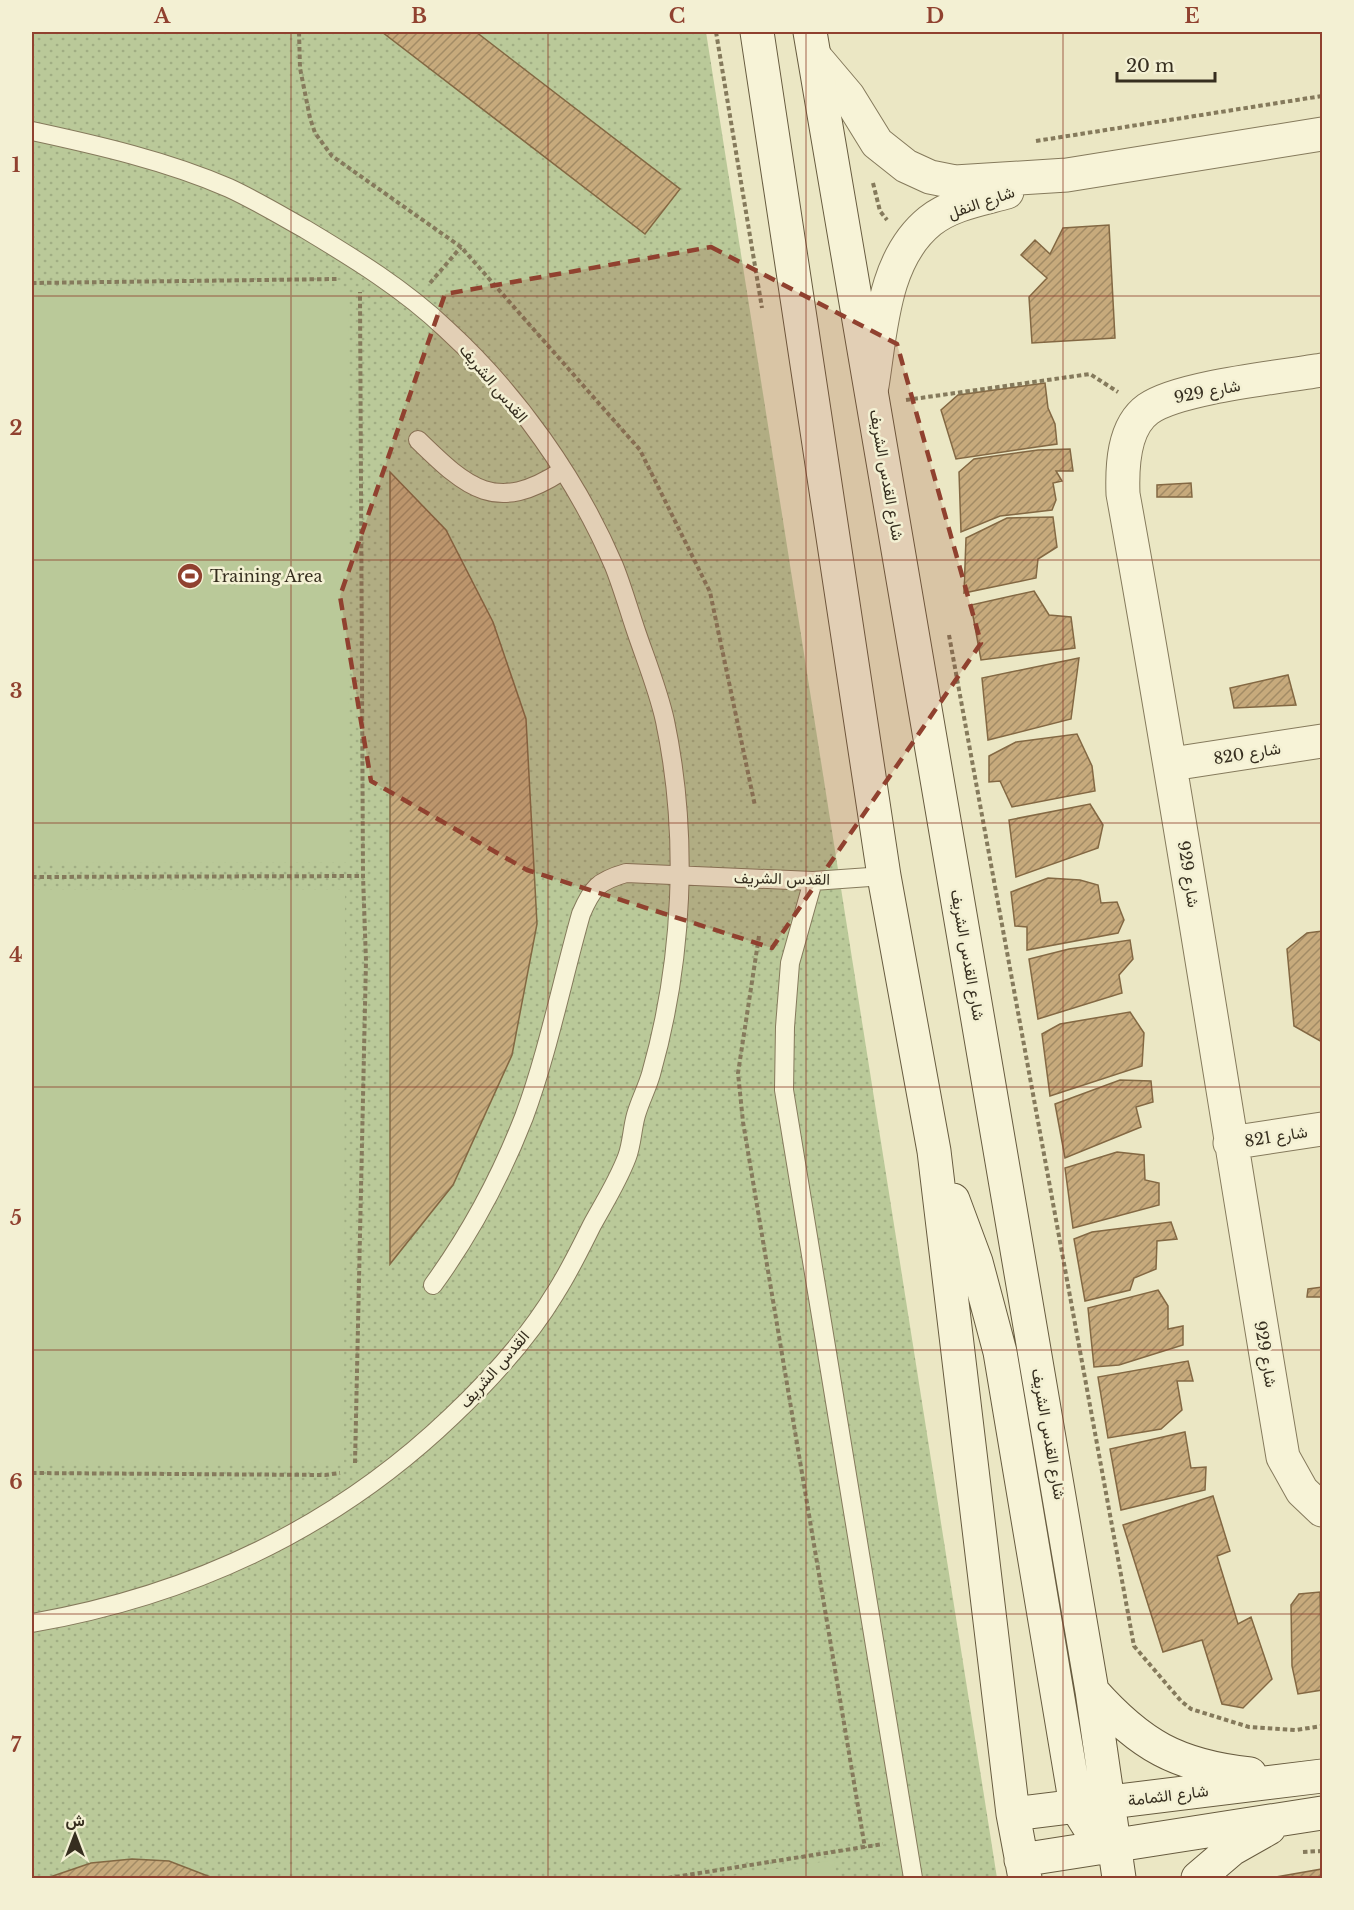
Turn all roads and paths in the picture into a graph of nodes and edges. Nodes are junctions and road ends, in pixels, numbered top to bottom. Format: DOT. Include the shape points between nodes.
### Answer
graph roads {
  1 [pos="299,32"];
  2 [pos="756,32"];
  3 [pos="813,44"];
  4 [pos="1323,96"];
  5 [pos="32,131"];
  6 [pos="1323,134"];
  7 [pos="878,143"];
  8 [pos="1026,143"];
  9 [pos="1067,175"];
  10 [pos="906,246"];
  11 [pos="461,247"];
  12 [pos="348,279"];
  13 [pos="32,283"];
  14 [pos="360,290"];
  15 [pos="415,301"];
  16 [pos="1323,370"];
  17 [pos="872,386"];
  18 [pos="904,389"];
  19 [pos="906,400"];
  20 [pos="1146,410"];
  21 [pos="908,412"];
  22 [pos="418,440"];
  23 [pos="562,471"];
  24 [pos="949,634"];
  25 [pos="1323,741"];
  26 [pos="1172,764"];
  27 [pos="755,806"];
  28 [pos="363,876"];
  29 [pos="680,876"];
  30 [pos="884,876"];
  31 [pos="32,877"];
  32 [pos="813,881"];
  33 [pos="759,936"];
  34 [pos="1323,1129"];
  35 [pos="1230,1143"];
  36 [pos="934,1151"];
  37 [pos="433,1285"];
  38 [pos="363,1463"];
  39 [pos="345,1472"];
  40 [pos="32,1473"];
  41 [pos="1323,1510"];
  42 [pos="32,1623"];
  43 [pos="1092,1691"];
  44 [pos="1323,1726"];
  45 [pos="1313,1777"];
  46 [pos="1109,1802"];
  47 [pos="1077,1806"];
  48 [pos="1013,1814"];
  49 [pos="1307,1816"];
  50 [pos="908,1839"];
  51 [pos="1114,1846"];
  52 [pos="865,1848"];
  53 [pos="1023,1869"];
  54 [pos="668,1878"];
  55 [pos="913,1878"];
  56 [pos="1119,1878"];
  57 [pos="1198,1878"];
  1 -- 11 [label="path" via="300,68 310,118 315,133 332,156"];
  2 -- 30 [label="street"];
  3 -- 7 [label="street, شارع النفل"];
  3 -- 17 [label="street, شارع القدس الشريف"];
  4 -- 8 [label="path"];
  5 -- 15 [label="lane, القدس الشريف" via="114,150 228,188 346,254"];
  6 -- 9 [label="street, شارع النفل"];
  7 -- 9 [label="street, شارع النفل" via="906,166 930,177 955,182"];
  7 -- 10 [label="path" via="871,176 880,211"];
  9 -- 10 [label="street, شارع النفل" via="963,204 931,221"];
  10 -- 17 [label="street, شارع النفل" via="888,292"];
  11 -- 15 [label="path"];
  11 -- 27 [label="path" via="640,450 710,592"];
  12 -- 13 [label="path"];
  14 -- 28 [label="path"];
  15 -- 23 [label="lane, القدس الشريف" via="450,331 509,397"];
  16 -- 20 [label="street, شارع 929" via="1174,396"];
  17 -- 43 [label="street, شارع القدس الشريف"];
  18 -- 19 [label="path"];
  19 -- 20 [label="path" via="1090,374"];
  19 -- 21 [label="path"];
  20 -- 26 [label="street, شارع 929" via="1129,436 1122,466 1123,494"];
  22 -- 23 [label="lane" via="464,482 483,491 509,493 536,488"];
  23 -- 29 [label="lane, القدس الشريف" via="615,568 664,718 674,779"];
  24 -- 44 [label="path" via="1134,1646 1191,1710 1250,1727 1296,1730"];
  25 -- 26 [label="street, شارع 820"];
  26 -- 35 [label="street, شارع 929"];
  28 -- 31 [label="path"];
  28 -- 38 [label="path" via="366,961 355,1470"];
  29 -- 32 [label="lane, القدس الشريف"];
  29 -- 37 [label="lane" via="626,873 608,878 591,891 524,1115 459,1249"];
  29 -- 42 [label="lane, القدس الشريف" via="668,998 627,1156 555,1294 476,1394 411,1454 344,1504 237,1563 117,1605"];
  30 -- 32 [label="lane, القدس الشريف"];
  30 -- 36 [label="street"];
  32 -- 50 [label="lane" via="790,963 784,1090"];
  33 -- 52 [label="path" via="738,1072 743,1122"];
  34 -- 35 [label="street, شارع 821"];
  35 -- 41 [label="street, شارع 929" via="1283,1457 1302,1491"];
  36 -- 47 [label="street" via="976,1262 1000,1352"];
  36 -- 48 [label="street"];
  39 -- 40 [label="path"];
  43 -- 45 [label="street" via="1136,1736 1161,1750 1217,1770"];
  43 -- 46 [label="street, شارع القدس الشريف"];
  45 -- 46 [label="street, شارع الثمامة"];
  46 -- 47 [label="street, شارع الثمامة"];
  46 -- 51 [label="street, شارع القدس الشريف"];
  47 -- 48 [label="street, شارع الثمامة"];
  47 -- 51 [label="street" via="1091,1830"];
  48 -- 53 [label="street"];
  49 -- 51 [label="street"];
  49 -- 57 [label="street" via="1261,1832 1232,1849"];
  50 -- 52 [label="path"];
  50 -- 55 [label="lane"];
  51 -- 53 [label="street"];
  51 -- 56 [label="street, شارع القدس الشريف"];
  52 -- 54 [label="path"];
}
